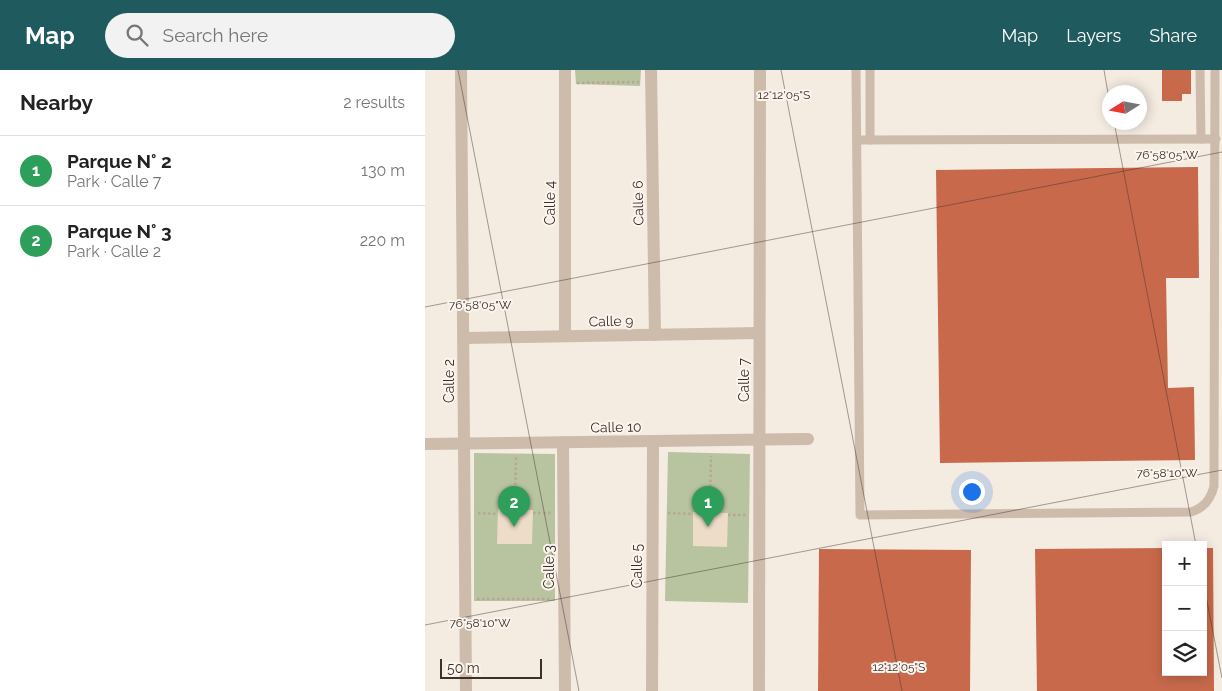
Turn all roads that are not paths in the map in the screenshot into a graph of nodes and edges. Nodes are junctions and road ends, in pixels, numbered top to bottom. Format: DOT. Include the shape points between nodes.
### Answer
graph roads {
  1 [pos="461,70"];
  2 [pos="759,70"];
  3 [pos="856,70"];
  4 [pos="870,70"];
  5 [pos="1200,70"];
  6 [pos="1215,70"];
  7 [pos="565,76"];
  8 [pos="651,76"];
  9 [pos="1201,139"];
  10 [pos="857,140"];
  11 [pos="870,140"];
  12 [pos="1216,140"];
  13 [pos="759,333"];
  14 [pos="655,335"];
  15 [pos="565,336"];
  16 [pos="464,338"];
  17 [pos="808,439"];
  18 [pos="759,440"];
  19 [pos="653,441"];
  20 [pos="563,442"];
  21 [pos="465,443"];
  22 [pos="425,444"];
  23 [pos="466,691"];
  24 [pos="565,691"];
  25 [pos="652,691"];
  26 [pos="759,691"];
  1 -- 16 [label="street, Calle 2"];
  2 -- 13 [label="street, Calle 7"];
  3 -- 10 [label="lane"];
  4 -- 11 [label="lane"];
  5 -- 9 [label="lane"];
  6 -- 12 [label="lane"];
  7 -- 15 [label="street, Calle 4"];
  8 -- 14 [label="street, Calle 6"];
  9 -- 11 [label="lane"];
  9 -- 12 [label="lane"];
  10 -- 11 [label="lane"];
  10 -- 12 [label="lane" via="860,516 1191,512 1205,505 1215,486"];
  13 -- 14 [label="street, Calle 9"];
  13 -- 18 [label="street, Calle 7"];
  14 -- 15 [label="street, Calle 9"];
  15 -- 16 [label="street, Calle 9"];
  16 -- 21 [label="street, Calle 2"];
  17 -- 18 [label="street, Calle 10"];
  18 -- 19 [label="street, Calle 10"];
  18 -- 26 [label="street, Calle 7"];
  19 -- 20 [label="street, Calle 10"];
  19 -- 25 [label="street, Calle 5"];
  20 -- 21 [label="street, Calle 10"];
  20 -- 24 [label="street, Calle 3"];
  21 -- 22 [label="street, Calle 10"];
  21 -- 23 [label="street, Calle 2"];
}
